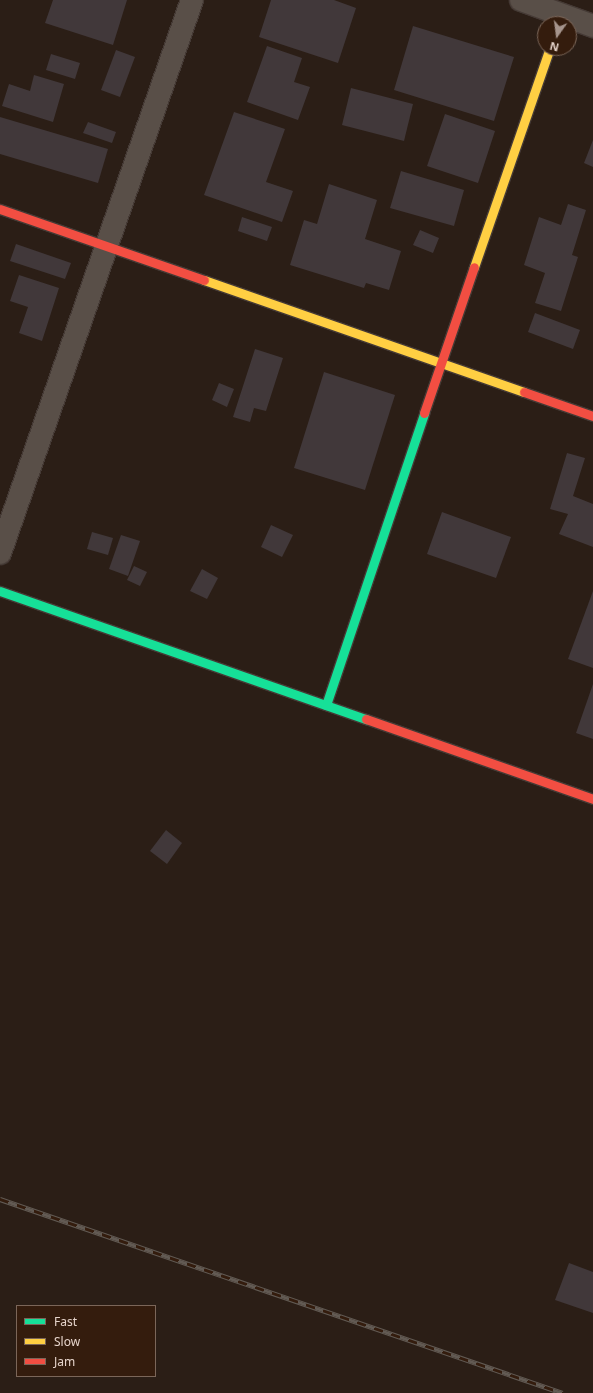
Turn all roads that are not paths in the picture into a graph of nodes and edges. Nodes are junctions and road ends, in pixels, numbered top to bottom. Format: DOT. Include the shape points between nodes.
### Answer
graph roads {
  1 [pos="192,0"];
  2 [pos="521,0"];
  3 [pos="562,13"];
  4 [pos="593,26"];
  5 [pos="547,56"];
  6 [pos="0,208"];
  7 [pos="106,246"];
  8 [pos="441,363"];
  9 [pos="593,416"];
  10 [pos="0,553"];
  11 [pos="0,591"];
  12 [pos="326,705"];
  13 [pos="593,799"];
  1 -- 7 [label="street"];
  2 -- 3 [label="street"];
  3 -- 4 [label="street"];
  5 -- 8 [label="street"];
  6 -- 7 [label="street"];
  7 -- 8 [label="street"];
  7 -- 10 [label="street"];
  8 -- 9 [label="street"];
  8 -- 12 [label="street"];
  11 -- 12 [label="street"];
  12 -- 13 [label="street"];
}
